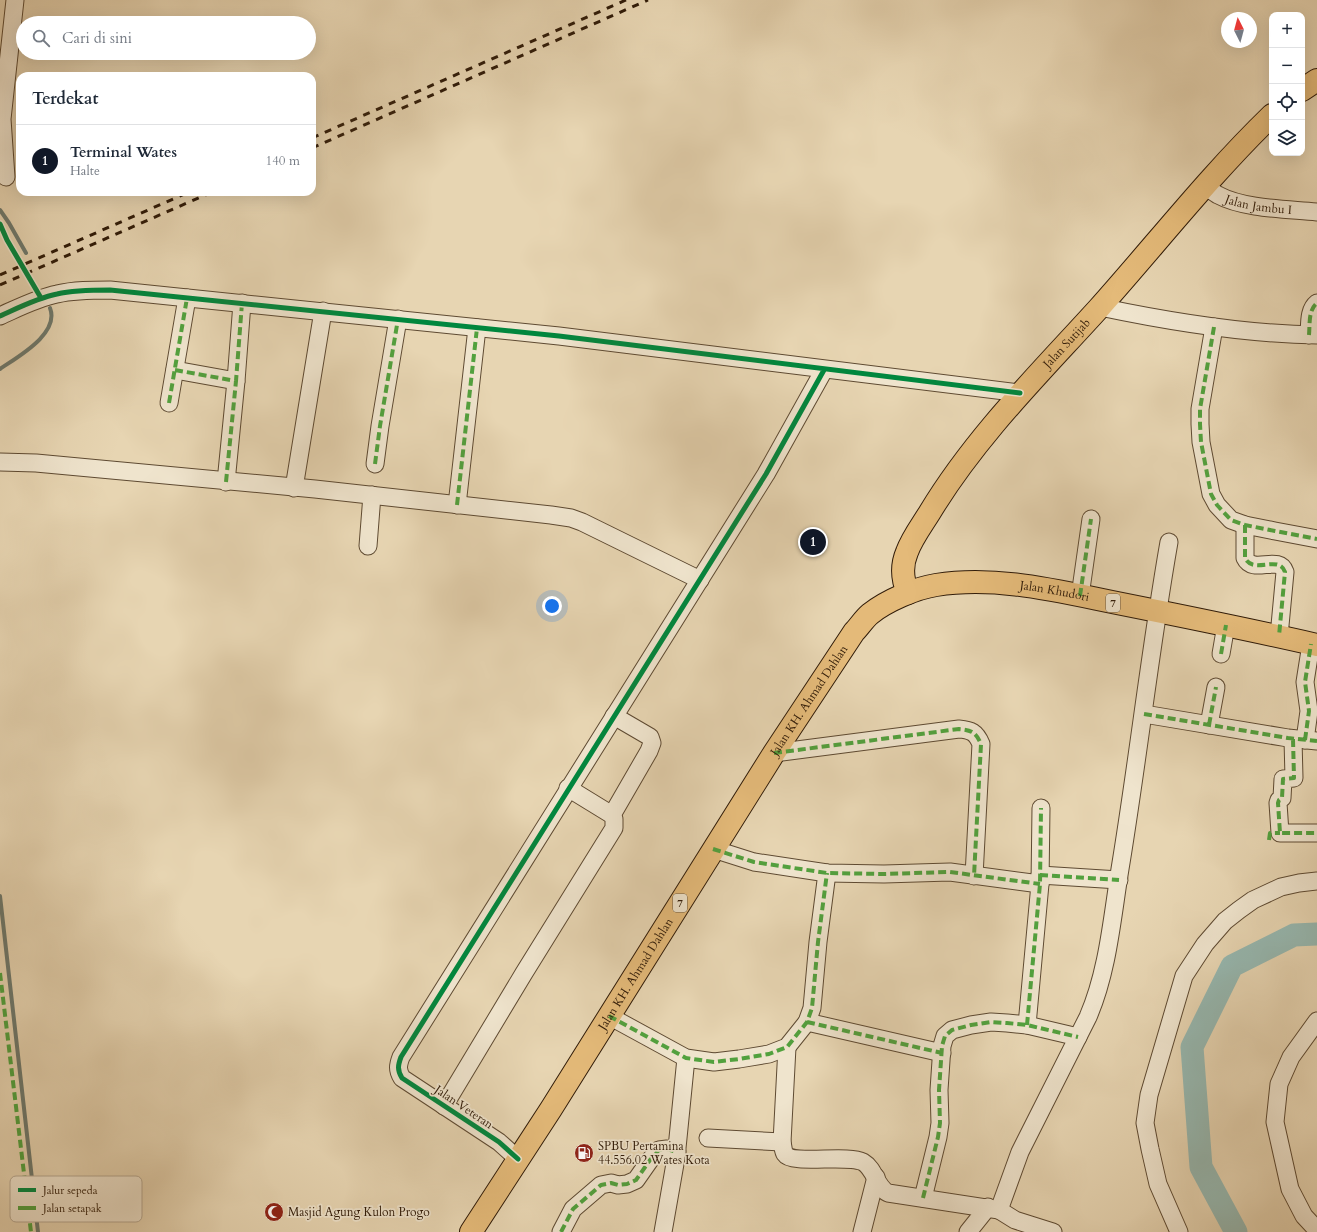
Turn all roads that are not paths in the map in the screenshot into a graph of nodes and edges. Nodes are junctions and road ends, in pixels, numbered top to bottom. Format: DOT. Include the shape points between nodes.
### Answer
graph roads {
  1 [pos="16,0"];
  2 [pos="1317,80"];
  3 [pos="1305,88"];
  4 [pos="1269,118"];
  5 [pos="1,119"];
  6 [pos="6,177"];
  7 [pos="1205,186"];
  8 [pos="1317,212"];
  9 [pos="187,298"];
  10 [pos="242,303"];
  11 [pos="1317,304"];
  12 [pos="1100,307"];
  13 [pos="323,311"];
  14 [pos="0,316"];
  15 [pos="398,319"];
  16 [pos="1214,327"];
  17 [pos="477,328"];
  18 [pos="1313,335"];
  19 [pos="174,370"];
  20 [pos="824,370"];
  21 [pos="236,380"];
  22 [pos="1020,394"];
  23 [pos="169,403"];
  24 [pos="0,462"];
  25 [pos="375,464"];
  26 [pos="226,482"];
  27 [pos="294,488"];
  28 [pos="372,496"];
  29 [pos="457,505"];
  30 [pos="1091,519"];
  31 [pos="1245,525"];
  32 [pos="1317,539"];
  33 [pos="1169,542"];
  34 [pos="368,546"];
  35 [pos="700,580"];
  36 [pos="908,593"];
  37 [pos="1080,596"];
  38 [pos="1157,611"];
  39 [pos="1226,625"];
  40 [pos="1279,636"];
  41 [pos="1314,645"];
  42 [pos="1221,654"];
  43 [pos="1216,687"];
  44 [pos="1144,714"];
  45 [pos="614,716"];
  46 [pos="1208,725"];
  47 [pos="1305,740"];
  48 [pos="774,753"];
  49 [pos="568,788"];
  50 [pos="1041,808"];
  51 [pos="612,815"];
  52 [pos="1317,833"];
  53 [pos="713,850"];
  54 [pos="827,873"];
  55 [pos="974,876"];
  56 [pos="1040,880"];
  57 [pos="1119,880"];
  58 [pos="1317,881"];
  59 [pos="609,1016"];
  60 [pos="1317,1021"];
  61 [pos="807,1022"];
  62 [pos="1027,1025"];
  63 [pos="1078,1037"];
  64 [pos="787,1046"];
  65 [pos="942,1053"];
  66 [pos="686,1058"];
  67 [pos="444,1106"];
  68 [pos="708,1138"];
  69 [pos="782,1142"];
  70 [pos="677,1152"];
  71 [pos="518,1159"];
  72 [pos="876,1177"];
  73 [pos="923,1198"];
  74 [pos="993,1209"];
  75 [pos="1030,1229"];
  76 [pos="1317,1230"];
  77 [pos="471,1232"];
  78 [pos="561,1232"];
  79 [pos="663,1232"];
  80 [pos="862,1232"];
  81 [pos="968,1232"];
  82 [pos="1053,1232"];
  83 [pos="1179,1232"];
  1 -- 5 [label="street"];
  2 -- 3 [label="main road"];
  4 -- 7 [label="main road, Jalan Sutijab"];
  5 -- 6 [label="street"];
  7 -- 8 [label="street, Jalan Jambu I" via="1218,195 1232,200 1258,206"];
  7 -- 12 [label="main road, Jalan Sutijab"];
  9 -- 10 [label="street"];
  9 -- 14 [label="street" via="110,290 77,291 41,298"];
  9 -- 19 [label="street"];
  10 -- 13 [label="street"];
  10 -- 21 [label="street"];
  11 -- 18 [label="street" via="1311,312"];
  12 -- 16 [label="street" via="1155,319"];
  12 -- 22 [label="main road, Jalan Sutijab"];
  13 -- 15 [label="street"];
  13 -- 27 [label="street"];
  15 -- 17 [label="street"];
  15 -- 25 [label="street"];
  16 -- 18 [label="street" via="1281,335"];
  16 -- 31 [label="street" via="1200,409 1201,442 1211,494 1216,505 1231,520"];
  17 -- 20 [label="street"];
  17 -- 29 [label="street"];
  19 -- 21 [label="street"];
  19 -- 23 [label="street"];
  20 -- 22 [label="street"];
  20 -- 35 [label="street" via="766,474"];
  21 -- 26 [label="street"];
  22 -- 36 [label="main road, Jalan Sutijab" via="976,446 943,491 910,546 902,567"];
  24 -- 26 [label="street" via="36,463"];
  26 -- 27 [label="street"];
  27 -- 28 [label="street"];
  28 -- 29 [label="street"];
  28 -- 34 [label="street"];
  29 -- 35 [label="street" via="571,518"];
  30 -- 37 [label="street"];
  31 -- 32 [label="street"];
  31 -- 40 [label="street" via="1247,563 1251,566 1279,564 1284,568"];
  33 -- 38 [label="street"];
  35 -- 45 [label="street"];
  36 -- 37 [label="main road, Jalan Khudori / 7" via="935,585 1003,582"];
  36 -- 48 [label="main road, Jalan KH. Ahmad Dahlan / 7" via="870,615 854,632"];
  37 -- 38 [label="main road, Jalan Khudori / 7"];
  38 -- 39 [label="main road, Jalan Khudori / 7"];
  38 -- 44 [label="street"];
  39 -- 40 [label="main road, Jalan Khudori / 7"];
  39 -- 42 [label="street"];
  40 -- 41 [label="main road, Jalan Khudori / 7"];
  41 -- 47 [label="street" via="1305,682 1309,711"];
  43 -- 46 [label="street"];
  44 -- 46 [label="street"];
  44 -- 57 [label="street"];
  45 -- 49 [label="street"];
  45 -- 51 [label="street" via="650,737 652,743"];
  46 -- 47 [label="street"];
  47 -- 52 [label="street" via="1294,778 1283,779 1282,798 1278,800 1275,837"];
  48 -- 53 [label="main road, Jalan KH. Ahmad Dahlan / 7"];
  48 -- 55 [label="street" via="959,729 970,730 978,736 981,744"];
  49 -- 51 [label="street"];
  49 -- 67 [label="street, Jalan Veteran" via="400,1056 398,1072 402,1078"];
  50 -- 56 [label="street"];
  51 -- 67 [label="street" via="614,828"];
  53 -- 54 [label="street" via="754,862"];
  53 -- 59 [label="main road, Jalan KH. Ahmad Dahlan / 7"];
  54 -- 55 [label="street" via="950,872"];
  54 -- 61 [label="street" via="812,1008"];
  55 -- 56 [label="street"];
  56 -- 57 [label="street"];
  56 -- 62 [label="street"];
  57 -- 63 [label="street" via="1097,996"];
  58 -- 83 [label="street" via="1281,887 1253,900 1239,910 1205,944 1184,976 1149,1095 1145,1123 1158,1184"];
  59 -- 66 [label="street"];
  59 -- 71 [label="main road, Jalan KH. Ahmad Dahlan / 7"];
  60 -- 76 [label="street" via="1290,1057 1279,1084 1274,1122 1290,1189 1304,1216"];
  61 -- 64 [label="street"];
  61 -- 65 [label="street"];
  62 -- 63 [label="street"];
  62 -- 65 [label="street" via="991,1022 952,1030 945,1036"];
  63 -- 74 [label="street"];
  64 -- 66 [label="street" via="769,1054 733,1060 714,1062"];
  64 -- 69 [label="street"];
  65 -- 73 [label="street" via="940,1123"];
  66 -- 70 [label="street"];
  67 -- 71 [label="street, Jalan Veteran" via="498,1142"];
  68 -- 69 [label="street"];
  69 -- 72 [label="street" via="785,1154 792,1158 857,1160 866,1165"];
  70 -- 78 [label="street" via="659,1150 636,1180 627,1184 601,1185 572,1209"];
  70 -- 79 [label="street"];
  71 -- 77 [label="main road, Jalan KH. Ahmad Dahlan / 7"];
  72 -- 73 [label="street" via="888,1193"];
  72 -- 80 [label="street"];
  73 -- 74 [label="street"];
  74 -- 75 [label="street"];
  74 -- 81 [label="street"];
  75 -- 82 [label="street"];
}
